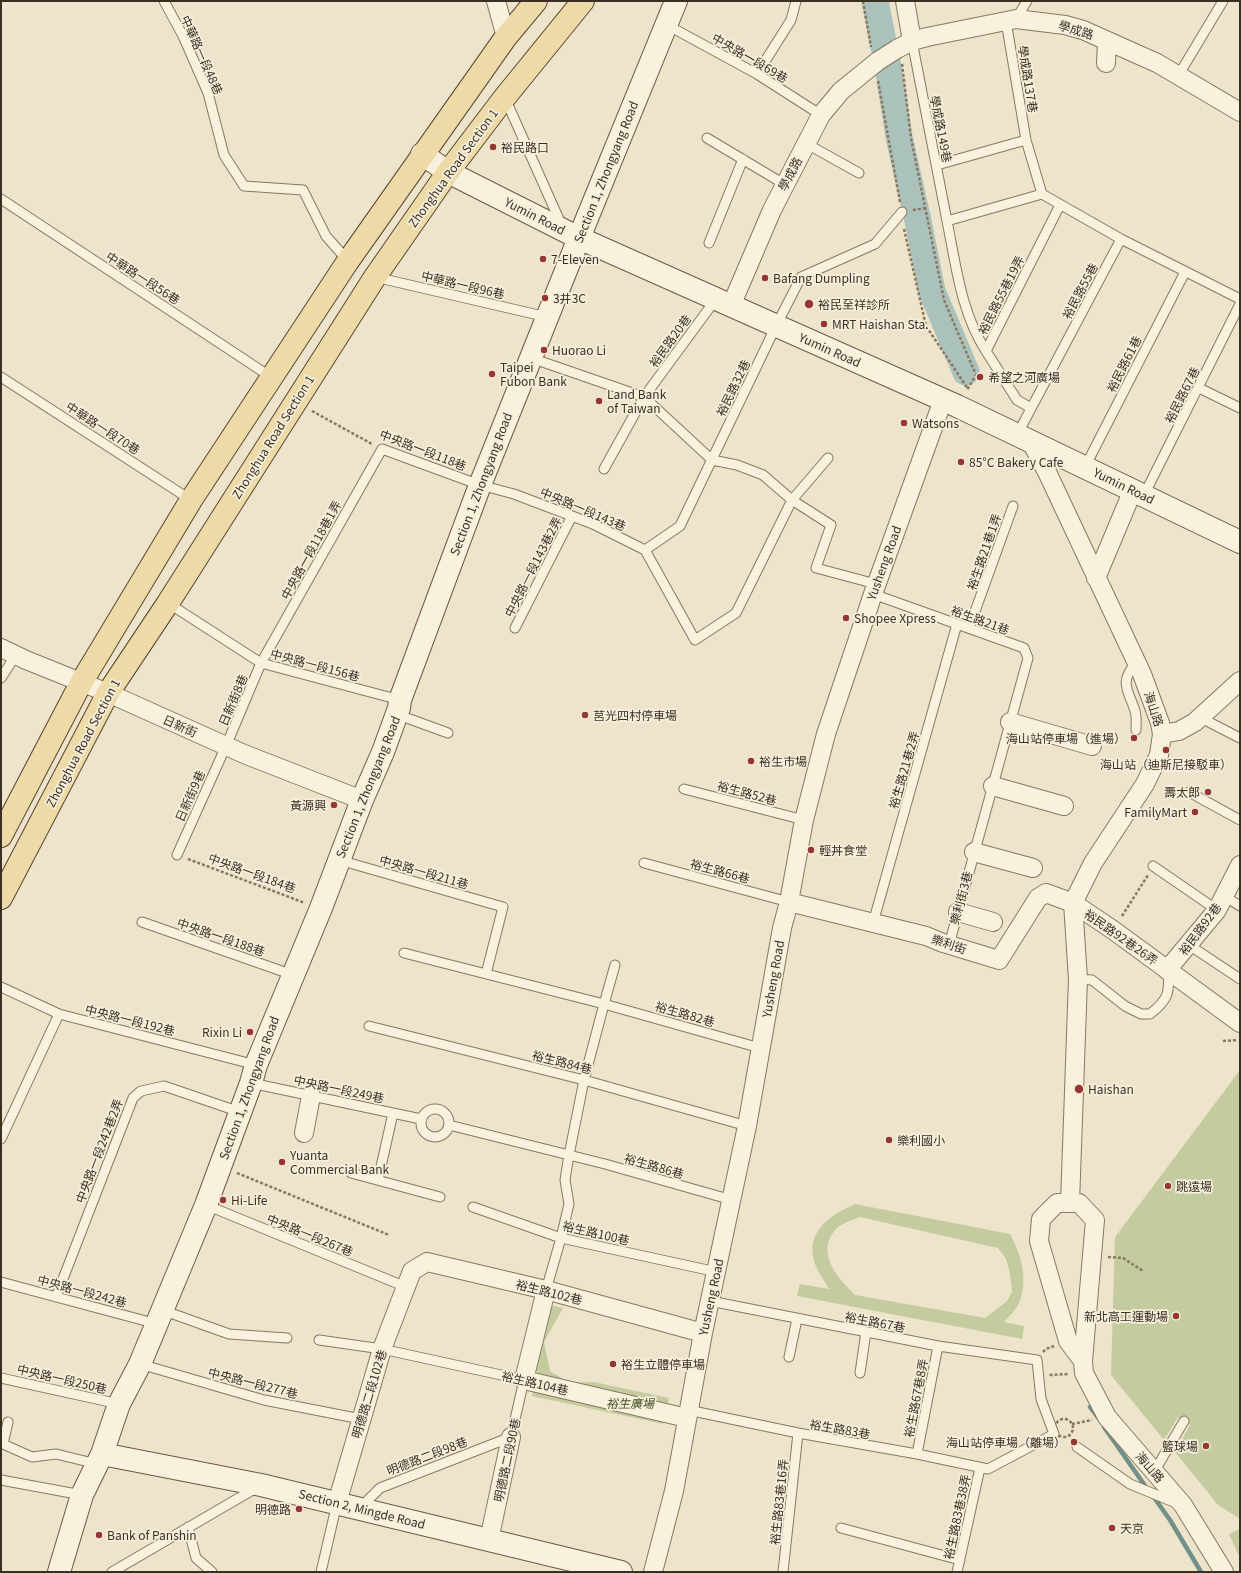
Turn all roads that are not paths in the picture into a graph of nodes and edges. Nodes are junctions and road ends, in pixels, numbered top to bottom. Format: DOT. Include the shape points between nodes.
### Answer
graph roads {
  1 [pos="164,1"];
  2 [pos="496,1"];
  3 [pos="536,1"];
  4 [pos="583,1"];
  5 [pos="676,1"];
  6 [pos="796,1"];
  7 [pos="905,1"];
  8 [pos="1027,1"];
  9 [pos="1223,1"];
  10 [pos="1011,20"];
  11 [pos="666,25"];
  12 [pos="506,37"];
  13 [pos="1107,41"];
  14 [pos="903,46"];
  15 [pos="1106,63"];
  16 [pos="756,74"];
  17 [pos="1178,76"];
  18 [pos="505,97"];
  19 [pos="1240,112"];
  20 [pos="821,115"];
  21 [pos="707,138"];
  22 [pos="1026,140"];
  23 [pos="807,144"];
  24 [pos="422,154"];
  25 [pos="743,159"];
  26 [pos="936,165"];
  27 [pos="448,172"];
  28 [pos="859,173"];
  29 [pos="784,184"];
  30 [pos="1042,194"];
  31 [pos="1,199"];
  32 [pos="1060,205"];
  33 [pos="902,212"];
  34 [pos="947,221"];
  35 [pos="572,234"];
  36 [pos="1121,239"];
  37 [pos="709,242"];
  38 [pos="348,261"];
  39 [pos="1185,272"];
  40 [pos="374,277"];
  41 [pos="1240,299"];
  42 [pos="724,303"];
  43 [pos="1240,304"];
  44 [pos="547,317"];
  45 [pos="776,326"];
  46 [pos="986,351"];
  47 [pos="530,358"];
  48 [pos="1,377"];
  49 [pos="271,377"];
  50 [pos="1199,388"];
  51 [pos="644,397"];
  52 [pos="950,403"];
  53 [pos="1031,408"];
  54 [pos="1240,408"];
  55 [pos="1024,439"];
  56 [pos="382,449"];
  57 [pos="828,458"];
  58 [pos="712,460"];
  59 [pos="1085,467"];
  60 [pos="604,469"];
  61 [pos="480,484"];
  62 [pos="1138,493"];
  63 [pos="191,500"];
  64 [pos="792,500"];
  65 [pos="1013,506"];
  66 [pos="572,516"];
  67 [pos="1240,542"];
  68 [pos="645,550"];
  69 [pos="1096,578"];
  70 [pos="874,589"];
  71 [pos="168,603"];
  72 [pos="958,624"];
  73 [pos="515,628"];
  74 [pos="969,628"];
  75 [pos="9,652"];
  76 [pos="1028,658"];
  77 [pos="261,663"];
  78 [pos="1136,663"];
  79 [pos="1,678"];
  80 [pos="1240,681"];
  81 [pos="81,683"];
  82 [pos="108,693"];
  83 [pos="398,707"];
  84 [pos="1201,718"];
  85 [pos="1010,722"];
  86 [pos="1136,730"];
  87 [pos="448,734"];
  88 [pos="1162,734"];
  89 [pos="1240,738"];
  90 [pos="226,746"];
  91 [pos="1092,746"];
  92 [pos="993,786"];
  93 [pos="684,789"];
  94 [pos="1189,792"];
  95 [pos="362,800"];
  96 [pos="1064,806"];
  97 [pos="804,820"];
  98 [pos="1240,820"];
  99 [pos="1,836"];
  100 [pos="974,852"];
  101 [pos="177,855"];
  102 [pos="339,860"];
  103 [pos="644,863"];
  104 [pos="1240,865"];
  105 [pos="1153,866"];
  106 [pos="1033,868"];
  107 [pos="1,898"];
  108 [pos="789,902"];
  109 [pos="1073,903"];
  110 [pos="1220,903"];
  111 [pos="1240,906"];
  112 [pos="958,912"];
  113 [pos="142,922"];
  114 [pos="873,922"];
  115 [pos="993,922"];
  116 [pos="949,945"];
  117 [pos="1189,945"];
  118 [pos="404,953"];
  119 [pos="615,965"];
  120 [pos="1168,970"];
  121 [pos="486,974"];
  122 [pos="293,975"];
  123 [pos="1078,979"];
  124 [pos="1240,979"];
  125 [pos="1,987"];
  126 [pos="604,1004"];
  127 [pos="59,1014"];
  128 [pos="1240,1023"];
  129 [pos="369,1026"];
  130 [pos="760,1048"];
  131 [pos="254,1074"];
  132 [pos="584,1080"];
  133 [pos="311,1096"];
  134 [pos="240,1112"];
  135 [pos="393,1113"];
  136 [pos="421,1119"];
  137 [pos="449,1125"];
  138 [pos="747,1126"];
  139 [pos="304,1133"];
  140 [pos="1,1139"];
  141 [pos="569,1155"];
  142 [pos="351,1173"];
  143 [pos="378,1180"];
  144 [pos="440,1197"];
  145 [pos="732,1200"];
  146 [pos="1070,1203"];
  147 [pos="206,1205"];
  148 [pos="473,1207"];
  149 [pos="561,1238"];
  150 [pos="717,1272"];
  151 [pos="1,1282"];
  152 [pos="406,1287"];
  153 [pos="546,1290"];
  154 [pos="56,1297"];
  155 [pos="710,1301"];
  156 [pos="160,1317"];
  157 [pos="797,1319"];
  158 [pos="866,1332"];
  159 [pos="703,1333"];
  160 [pos="287,1338"];
  161 [pos="319,1340"];
  162 [pos="938,1346"];
  163 [pos="382,1349"];
  164 [pos="789,1357"];
  165 [pos="140,1364"];
  166 [pos="1083,1367"];
  167 [pos="860,1373"];
  168 [pos="1,1378"];
  169 [pos="524,1380"];
  170 [pos="119,1404"];
  171 [pos="688,1414"];
  172 [pos="362,1420"];
  173 [pos="1184,1421"];
  174 [pos="8,1422"];
  175 [pos="798,1433"];
  176 [pos="511,1437"];
  177 [pos="1077,1447"];
  178 [pos="917,1454"];
  179 [pos="99,1459"];
  180 [pos="984,1468"];
  181 [pos="1154,1472"];
  182 [pos="1,1480"];
  183 [pos="261,1485"];
  184 [pos="82,1495"];
  185 [pos="337,1503"];
  186 [pos="1183,1505"];
  187 [pos="359,1509"];
  188 [pos="188,1527"];
  189 [pos="841,1528"];
  190 [pos="489,1540"];
  191 [pos="960,1560"];
  192 [pos="577,1567"];
  193 [pos="59,1572"];
  194 [pos="112,1572"];
  195 [pos="212,1572"];
  196 [pos="321,1572"];
  197 [pos="621,1572"];
  198 [pos="653,1572"];
  199 [pos="783,1572"];
  200 [pos="958,1572"];
  201 [pos="1224,1572"];
  1 -- 38 [label="lane, 中華路一段48巷" via="183,36 208,93 224,155 244,186 303,190 326,236"];
  2 -- 12 [label="street"];
  3 -- 12 [label="main road"];
  4 -- 18 [label="main road, Zhonghua Road Section 1"];
  5 -- 11 [label="street, Section 1, Zhongyang Road"];
  6 -- 16 [label="lane" via="791,20"];
  7 -- 14 [label="street"];
  8 -- 10 [label="lane"];
  9 -- 17 [label="lane"];
  10 -- 13 [label="street, 學成路" via="1065,25"];
  10 -- 14 [label="street, 學成路"];
  10 -- 22 [label="lane, 學成路137巷"];
  11 -- 16 [label="lane, 中央路一段69巷"];
  11 -- 35 [label="street, Section 1, Zhongyang Road"];
  12 -- 24 [label="main road"];
  13 -- 15 [label="street"];
  13 -- 17 [label="street, 學成路" via="1157,63"];
  14 -- 20 [label="street, 學成路, bridge" via="878,61 841,91"];
  14 -- 26 [label="lane, 學成路149巷"];
  16 -- 20 [label="lane, 中央路一段69巷"];
  17 -- 19 [label="street, 學成路"];
  18 -- 27 [label="main road, Zhonghua Road Section 1"];
  18 -- 35 [label="lane"];
  20 -- 23 [label="street, 學成路"];
  21 -- 25 [label="lane"];
  22 -- 26 [label="lane"];
  22 -- 30 [label="lane, 學成路137巷"];
  23 -- 28 [label="lane"];
  23 -- 29 [label="street, 學成路"];
  24 -- 27 [label="street, Yumin Road"];
  24 -- 38 [label="main road"];
  25 -- 29 [label="lane"];
  25 -- 37 [label="lane"];
  26 -- 34 [label="lane, 學成路149巷"];
  27 -- 35 [label="street, Yumin Road"];
  27 -- 40 [label="main road, Zhonghua Road Section 1"];
  29 -- 42 [label="street, 學成路"];
  30 -- 32 [label="lane"];
  30 -- 34 [label="lane"];
  31 -- 49 [label="lane, 中華路一段56巷"];
  32 -- 36 [label="lane"];
  32 -- 46 [label="lane, 裕民路55巷19弄"];
  33 -- 45 [label="lane, 裕民路32巷" via="875,244 801,277"];
  34 -- 46 [label="lane, 學成路149巷" via="962,296 980,343"];
  35 -- 42 [label="street, Yumin Road"];
  35 -- 44 [label="street, Section 1, Zhongyang Road"];
  36 -- 39 [label="lane"];
  36 -- 53 [label="lane, 裕民路55巷"];
  38 -- 49 [label="main road"];
  39 -- 41 [label="lane"];
  39 -- 59 [label="lane, 裕民路61巷"];
  40 -- 44 [label="lane, 中華路一段96巷"];
  40 -- 71 [label="main road, Zhonghua Road Section 1"];
  42 -- 45 [label="street, Yumin Road"];
  42 -- 51 [label="lane, 裕民路20巷"];
  43 -- 50 [label="lane, 裕民路67巷"];
  44 -- 47 [label="street, Section 1, Zhongyang Road"];
  45 -- 52 [label="street, Yumin Road"];
  45 -- 58 [label="lane, 裕民路32巷"];
  46 -- 53 [label="lane, 裕民路55巷19弄" via="1017,400"];
  47 -- 51 [label="lane"];
  47 -- 61 [label="street, Section 1, Zhongyang Road"];
  48 -- 63 [label="lane, 中華路一段70巷"];
  49 -- 63 [label="main road"];
  50 -- 54 [label="lane"];
  50 -- 62 [label="lane, 裕民路67巷"];
  51 -- 58 [label="lane"];
  51 -- 60 [label="lane, 裕民路20巷"];
  52 -- 55 [label="street, Yumin Road"];
  52 -- 70 [label="street, Yusheng Road"];
  53 -- 55 [label="lane, 裕民路55巷"];
  55 -- 59 [label="street, Yumin Road"];
  55 -- 69 [label="street, 海山路" via="1047,472"];
  56 -- 61 [label="lane, 中央路一段118巷"];
  56 -- 77 [label="lane, 中央路一段118巷1弄"];
  57 -- 64 [label="lane"];
  58 -- 64 [label="lane" via="763,474"];
  58 -- 68 [label="lane, 裕民路32巷" via="680,526"];
  59 -- 62 [label="street, Yumin Road"];
  61 -- 66 [label="lane, 中央路一段143巷"];
  61 -- 83 [label="street, Section 1, Zhongyang Road"];
  62 -- 67 [label="street, Yumin Road"];
  62 -- 69 [label="street"];
  63 -- 81 [label="main road"];
  64 -- 68 [label="lane" via="736,613 695,640"];
  64 -- 70 [label="lane, 裕生路21巷" via="831,525 816,568"];
  65 -- 74 [label="lane, 裕生路21巷1弄"];
  66 -- 68 [label="lane, 中央路一段143巷"];
  66 -- 73 [label="lane, 中央路一段143巷2弄"];
  69 -- 78 [label="street, 海山路"];
  70 -- 72 [label="lane, 裕生路21巷"];
  70 -- 97 [label="street, Yusheng Road" via="826,734"];
  71 -- 77 [label="lane, 中央路一段156巷"];
  71 -- 82 [label="main road, Zhonghua Road Section 1"];
  72 -- 74 [label="lane, 裕生路21巷"];
  72 -- 114 [label="lane, 裕生路21巷2弄"];
  74 -- 76 [label="lane, 裕生路21巷" via="1024,648"];
  75 -- 79 [label="lane"];
  75 -- 81 [label="street, 日新街"];
  76 -- 85 [label="lane, 樂利街3巷"];
  77 -- 83 [label="lane, 中央路一段156巷"];
  77 -- 90 [label="lane, 日新街8巷"];
  78 -- 86 [label="lane" via="1128,672 1126,682 1136,712"];
  78 -- 88 [label="street, 海山路" via="1155,708"];
  80 -- 84 [label="street"];
  81 -- 82 [label="street, 日新街"];
  81 -- 99 [label="main road"];
  82 -- 90 [label="street, 日新街"];
  82 -- 107 [label="main road, Zhonghua Road Section 1"];
  83 -- 87 [label="lane, 中央路一段156巷"];
  83 -- 95 [label="street, Section 1, Zhongyang Road" via="383,752"];
  84 -- 88 [label="street" via="1179,731"];
  84 -- 89 [label="lane"];
  85 -- 91 [label="street"];
  85 -- 92 [label="lane, 樂利街3巷"];
  88 -- 109 [label="street, 海山路" via="1159,755 1145,784 1093,863"];
  90 -- 95 [label="street, 日新街"];
  90 -- 101 [label="lane, 日新街9巷"];
  92 -- 96 [label="street"];
  92 -- 100 [label="lane, 樂利街3巷"];
  93 -- 97 [label="lane, 裕生路52巷"];
  94 -- 98 [label="lane"];
  95 -- 102 [label="street, Section 1, Zhongyang Road"];
  97 -- 108 [label="street, Yusheng Road"];
  100 -- 106 [label="street"];
  100 -- 112 [label="lane, 樂利街3巷"];
  102 -- 121 [label="lane, 中央路一段211巷" via="503,907"];
  102 -- 122 [label="street, Section 1, Zhongyang Road"];
  103 -- 108 [label="lane, 裕生路66巷"];
  104 -- 110 [label="street, 裕民路92巷"];
  105 -- 110 [label="lane"];
  108 -- 114 [label="street, 樂利街"];
  108 -- 130 [label="street, Yusheng Road"];
  109 -- 116 [label="street, 樂利街" via="1046,892 1038,898 999,960"];
  109 -- 120 [label="street, 裕民路92巷26弄"];
  109 -- 123 [label="street"];
  110 -- 111 [label="lane"];
  110 -- 117 [label="street, 裕民路92巷"];
  112 -- 115 [label="street"];
  112 -- 116 [label="lane, 樂利街3巷"];
  113 -- 122 [label="lane, 中央路一段188巷"];
  114 -- 116 [label="street, 樂利街"];
  117 -- 120 [label="street, 裕民路92巷"];
  117 -- 124 [label="lane"];
  118 -- 121 [label="lane, 裕生路82巷"];
  119 -- 126 [label="lane"];
  120 -- 123 [label="lane" via="1169,991 1159,1007 1150,1014 1141,1014 1125,1006 1092,980"];
  120 -- 128 [label="street, 裕民路92巷26弄"];
  121 -- 126 [label="lane, 裕生路82巷"];
  122 -- 131 [label="street, Section 1, Zhongyang Road"];
  123 -- 146 [label="street"];
  125 -- 127 [label="lane, 中央路一段192巷"];
  126 -- 130 [label="lane, 裕生路82巷"];
  126 -- 132 [label="lane"];
  127 -- 131 [label="lane, 中央路一段192巷"];
  127 -- 140 [label="lane"];
  129 -- 132 [label="lane, 裕生路84巷"];
  130 -- 138 [label="street, Yusheng Road"];
  131 -- 133 [label="lane, 中央路一段249巷"];
  131 -- 134 [label="street, Section 1, Zhongyang Road"];
  132 -- 138 [label="lane, 裕生路84巷"];
  132 -- 141 [label="lane"];
  133 -- 135 [label="lane, 中央路一段249巷"];
  133 -- 139 [label="street"];
  134 -- 147 [label="street, Section 1, Zhongyang Road"];
  134 -- 154 [label="lane, 中央路一段242巷2弄" via="164,1086 140,1091 133,1098"];
  135 -- 136 [label="lane, 中央路一段249巷"];
  135 -- 143 [label="lane"];
  136 -- 137 [label="lane" via="426,1111 440,1110 447,1116"];
  136 -- 137 [label="lane" via="423,1133 432,1138 441,1136"];
  137 -- 141 [label="lane"];
  138 -- 145 [label="street, Yusheng Road"];
  141 -- 145 [label="lane, 裕生路86巷"];
  141 -- 149 [label="lane" via="565,1180 569,1204"];
  142 -- 143 [label="lane"];
  143 -- 144 [label="lane"];
  145 -- 150 [label="street, Yusheng Road"];
  146 -- 166 [label="street" via="1079,1203 1094,1220"];
  146 -- 166 [label="street, 海山路" via="1057,1203 1041,1219 1039,1241 1068,1341"];
  147 -- 152 [label="lane, 中央路一段267巷"];
  147 -- 156 [label="street, Section 1, Zhongyang Road"];
  148 -- 149 [label="lane, 裕生路100巷"];
  149 -- 150 [label="lane, 裕生路100巷"];
  149 -- 153 [label="lane"];
  150 -- 155 [label="street, Yusheng Road"];
  151 -- 154 [label="lane, 中央路一段242巷"];
  152 -- 153 [label="street, 裕生路102巷" via="412,1272 427,1262"];
  152 -- 163 [label="street, 明德路二段102巷"];
  153 -- 159 [label="street, 裕生路102巷"];
  153 -- 169 [label="street"];
  154 -- 156 [label="lane, 中央路一段242巷"];
  155 -- 157 [label="lane, 裕生路67巷"];
  155 -- 159 [label="street, Yusheng Road"];
  156 -- 160 [label="lane, 中央路一段242巷" via="229,1334"];
  156 -- 165 [label="street, Section 1, Zhongyang Road"];
  157 -- 158 [label="lane, 裕生路67巷"];
  157 -- 164 [label="lane"];
  158 -- 162 [label="lane, 裕生路67巷"];
  158 -- 167 [label="lane"];
  159 -- 171 [label="street, Yusheng Road"];
  161 -- 163 [label="lane, 裕生路104巷"];
  162 -- 178 [label="lane, 裕生路67巷8弄"];
  162 -- 180 [label="lane, 裕生路67巷" via="1037,1360 1041,1399 1054,1434"];
  163 -- 169 [label="lane, 裕生路104巷"];
  163 -- 172 [label="street, 明德路二段102巷"];
  165 -- 170 [label="street, Section 1, Zhongyang Road"];
  165 -- 172 [label="lane, 中央路一段277巷" via="264,1400"];
  166 -- 181 [label="street, 海山路" via="1107,1417"];
  168 -- 170 [label="lane, 中央路一段250巷"];
  169 -- 171 [label="street, 裕生路104巷"];
  169 -- 176 [label="lane, 明德路二段90巷"];
  170 -- 179 [label="street, Section 1, Zhongyang Road"];
  171 -- 175 [label="lane, 裕生路83巷"];
  171 -- 198 [label="street, Yusheng Road" via="674,1491"];
  172 -- 185 [label="street, 明德路二段102巷"];
  173 -- 181 [label="lane"];
  174 -- 179 [label="lane" via="2,1444 32,1457 56,1454"];
  175 -- 178 [label="lane, 裕生路83巷"];
  175 -- 199 [label="lane, 裕生路83巷16弄"];
  176 -- 187 [label="lane, 明德路二段98巷" via="380,1488"];
  176 -- 190 [label="street, 明德路二段90巷"];
  177 -- 186 [label="lane" via="1130,1484"];
  178 -- 180 [label="lane, 裕生路83巷"];
  179 -- 183 [label="street, Section 2, Mingde Road"];
  179 -- 184 [label="street, Section 1, Zhongyang Road"];
  180 -- 191 [label="lane, 裕生路83巷38弄"];
  181 -- 186 [label="street, 海山路"];
  182 -- 184 [label="lane"];
  183 -- 185 [label="street, Section 2, Mingde Road"];
  183 -- 188 [label="lane"];
  184 -- 193 [label="street, Section 1, Zhongyang Road"];
  185 -- 187 [label="street, Section 2, Mingde Road"];
  185 -- 196 [label="lane"];
  186 -- 201 [label="street, 海山路"];
  187 -- 190 [label="street, Section 2, Mingde Road"];
  188 -- 194 [label="lane"];
  188 -- 195 [label="lane" via="196,1558"];
  189 -- 191 [label="lane"];
  190 -- 192 [label="street, Section 2, Mingde Road"];
  191 -- 200 [label="lane, 裕生路83巷38弄"];
  192 -- 197 [label="street, Section 2, Mingde Road"];
}
